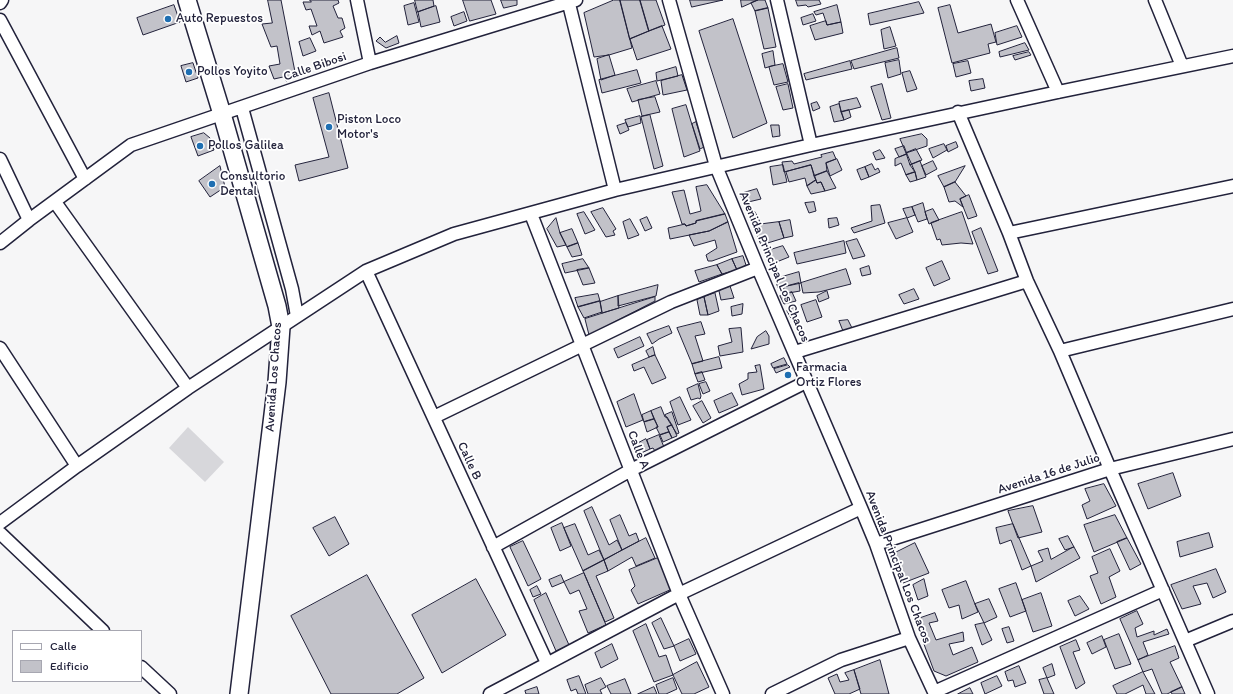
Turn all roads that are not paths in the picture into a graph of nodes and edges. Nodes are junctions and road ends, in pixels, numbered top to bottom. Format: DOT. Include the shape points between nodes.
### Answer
graph roads {
  1 [pos="2,0"];
  2 [pos="187,0"];
  3 [pos="357,0"];
  4 [pos="669,0"];
  5 [pos="777,0"];
  6 [pos="1017,0"];
  7 [pos="1155,0"];
  8 [pos="571,1"];
  9 [pos="0,3"];
  10 [pos="0,20"];
  11 [pos="1233,56"];
  12 [pos="370,63"];
  13 [pos="1182,66"];
  14 [pos="1058,92"];
  15 [pos="242,108"];
  16 [pos="958,112"];
  17 [pos="222,114"];
  18 [pos="811,144"];
  19 [pos="0,159"];
  20 [pos="716,166"];
  21 [pos="85,179"];
  22 [pos="1233,186"];
  23 [pos="614,190"];
  24 [pos="55,202"];
  25 [pos="530,214"];
  26 [pos="29,220"];
  27 [pos="1009,233"];
  28 [pos="0,244"];
  29 [pos="758,268"];
  30 [pos="366,271"];
  31 [pos="1027,281"];
  32 [pos="1233,309"];
  33 [pos="297,316"];
  34 [pos="280,327"];
  35 [pos="583,346"];
  36 [pos="0,348"];
  37 [pos="1060,351"];
  38 [pos="795,352"];
  39 [pos="806,382"];
  40 [pos="188,388"];
  41 [pos="434,417"];
  42 [pos="1233,439"];
  43 [pos="77,466"];
  44 [pos="1110,469"];
  45 [pos="631,470"];
  46 [pos="861,508"];
  47 [pos="0,523"];
  48 [pos="0,533"];
  49 [pos="876,544"];
  50 [pos="493,547"];
  51 [pos="1162,590"];
  52 [pos="679,594"];
  53 [pos="1233,621"];
  54 [pos="102,630"];
  55 [pos="909,638"];
  56 [pos="1185,641"];
  57 [pos="547,664"];
  58 [pos="142,668"];
  59 [pos="934,693"];
  60 [pos="170,694"];
  61 [pos="239,694"];
  62 [pos="490,694"];
  63 [pos="723,694"];
  64 [pos="772,694"];
  65 [pos="1208,694"];
  1 -- 9 [label="street"];
  2 -- 17 [label="street, Avenida Los Chacos"];
  3 -- 12 [label="street"];
  4 -- 20 [label="street, Avenida Principal Los Chacos"];
  5 -- 18 [label="street"];
  6 -- 14 [label="street"];
  7 -- 13 [label="street"];
  8 -- 12 [label="street, Calle Bibosi"];
  8 -- 23 [label="street"];
  10 -- 21 [label="street"];
  11 -- 13 [label="street"];
  12 -- 15 [label="street, Calle Bibosi"];
  13 -- 14 [label="street"];
  14 -- 16 [label="street"];
  15 -- 17 [label="street, Calle Bibosi"];
  15 -- 33 [label="street" via="292,289"];
  16 -- 18 [label="street"];
  16 -- 27 [label="street"];
  17 -- 21 [label="street, Calle Bibosi" via="131,145"];
  17 -- 34 [label="street, Avenida Los Chacos" via="277,306"];
  18 -- 20 [label="street"];
  19 -- 26 [label="street"];
  20 -- 23 [label="street"];
  20 -- 29 [label="street, Avenida Principal Los Chacos"];
  21 -- 24 [label="street, Calle Bibosi"];
  22 -- 27 [label="street"];
  23 -- 25 [label="street"];
  24 -- 26 [label="street, Calle Bibosi"];
  24 -- 40 [label="street"];
  25 -- 30 [label="street" via="454,234"];
  25 -- 35 [label="street, Calle A"];
  26 -- 28 [label="street, Calle Bibosi"];
  27 -- 31 [label="street"];
  29 -- 35 [label="street" via="672,302"];
  29 -- 38 [label="street, Avenida Principal Los Chacos"];
  30 -- 33 [label="street"];
  30 -- 41 [label="street, Calle B"];
  31 -- 37 [label="street"];
  31 -- 38 [label="street"];
  32 -- 37 [label="street"];
  33 -- 34 [label="street"];
  34 -- 40 [label="street"];
  34 -- 61 [label="street, Avenida Los Chacos" via="277,382"];
  35 -- 41 [label="street"];
  35 -- 45 [label="street, Calle A"];
  36 -- 43 [label="street"];
  37 -- 44 [label="street"];
  38 -- 39 [label="street, Avenida Principal Los Chacos"];
  39 -- 45 [label="street"];
  39 -- 46 [label="street, Avenida Principal Los Chacos"];
  40 -- 43 [label="street"];
  41 -- 50 [label="street, Calle B"];
  42 -- 44 [label="street, Avenida 16 de Julio"];
  43 -- 47 [label="street"];
  44 -- 49 [label="street, Avenida 16 de Julio"];
  44 -- 51 [label="street"];
  45 -- 50 [label="street"];
  45 -- 52 [label="street, Calle A"];
  46 -- 49 [label="street, Avenida Principal Los Chacos"];
  46 -- 52 [label="street"];
  48 -- 54 [label="street"];
  49 -- 55 [label="street, Avenida Principal Los Chacos"];
  50 -- 57 [label="street, Calle B"];
  51 -- 56 [label="street"];
  51 -- 59 [label="street"];
  52 -- 57 [label="street"];
  52 -- 63 [label="street, Calle A"];
  53 -- 56 [label="street"];
  55 -- 59 [label="street, Avenida Principal Los Chacos"];
  55 -- 64 [label="street" via="841,660"];
  56 -- 65 [label="street"];
  57 -- 62 [label="street"];
  58 -- 60 [label="street"];
}
